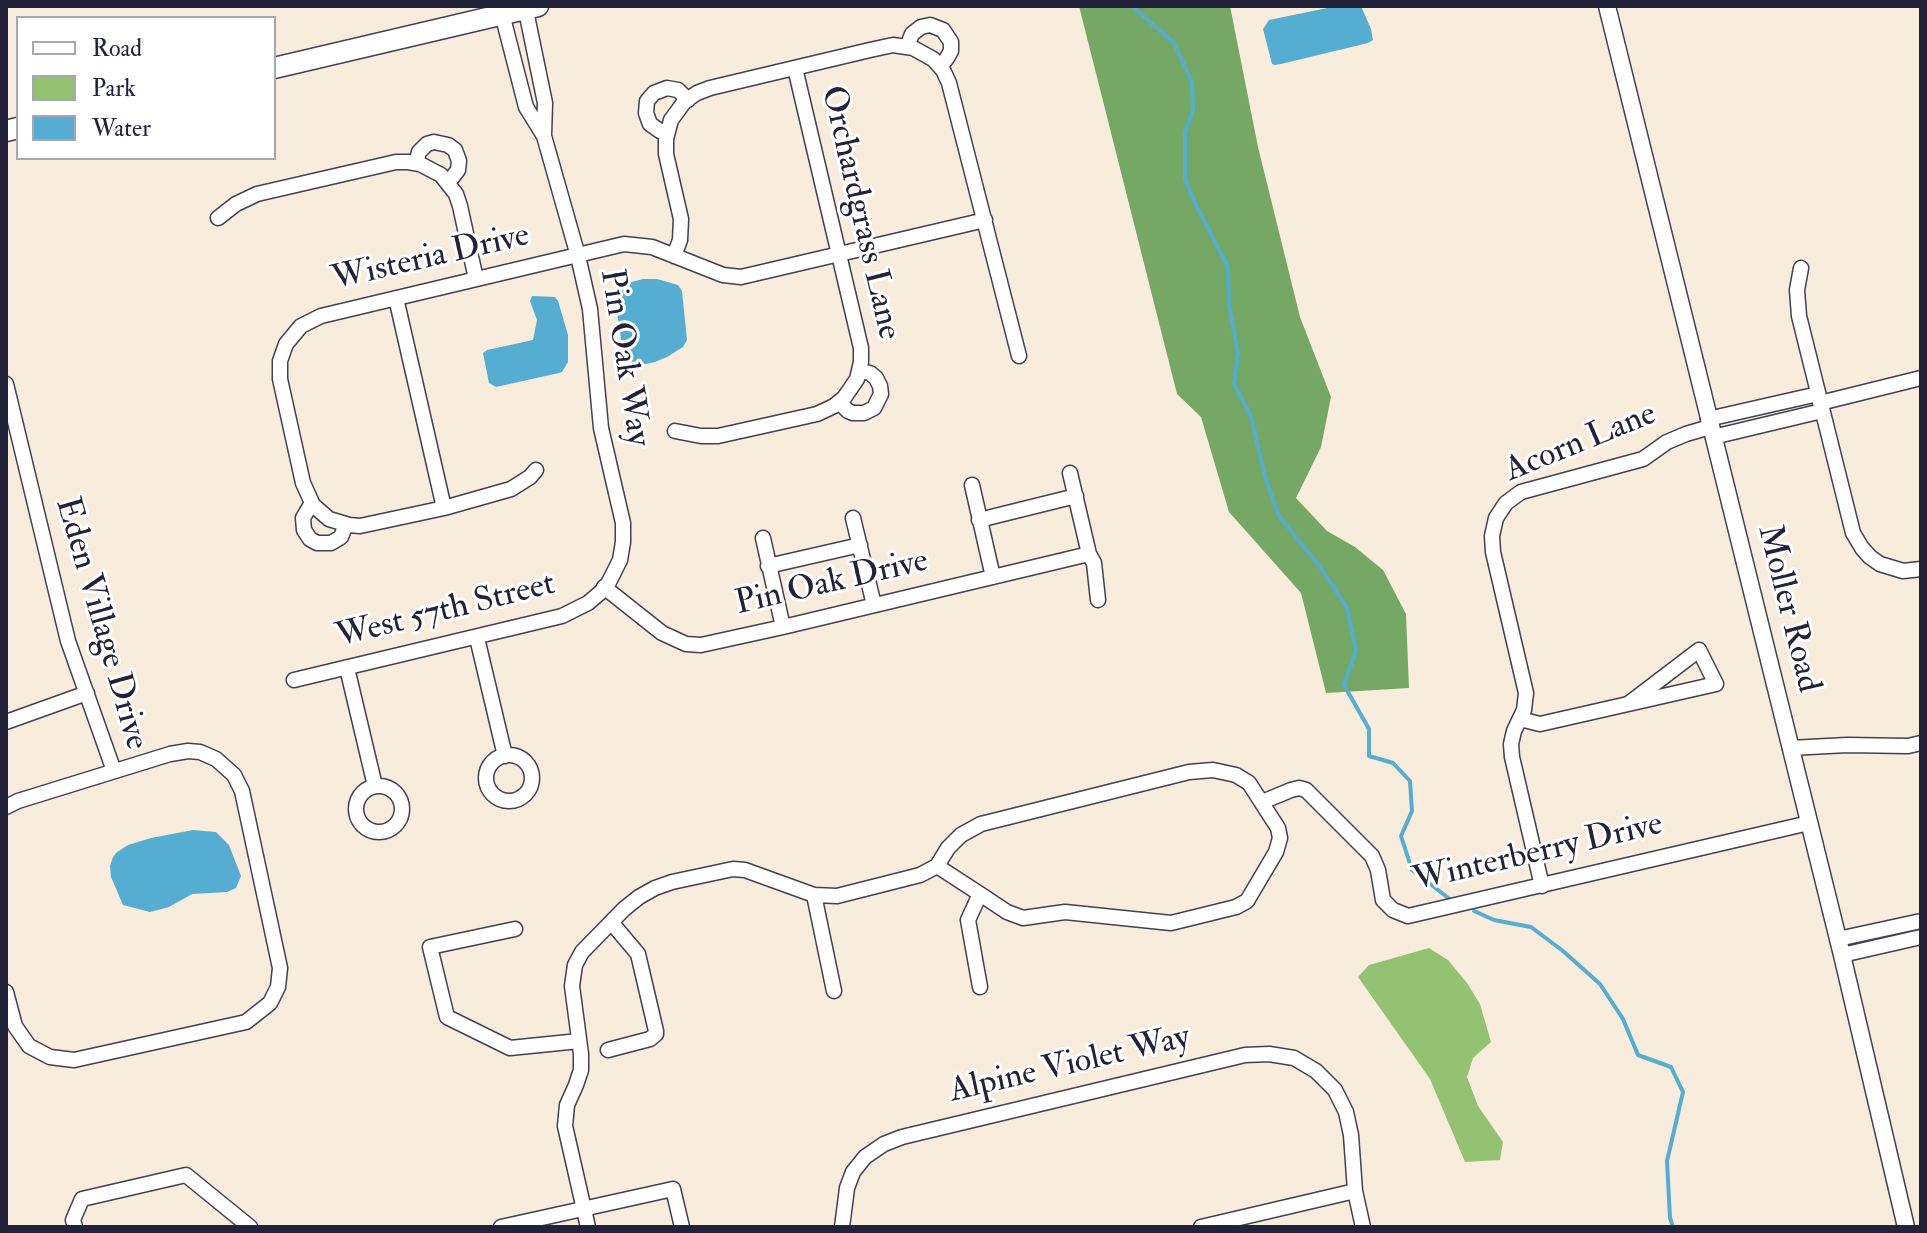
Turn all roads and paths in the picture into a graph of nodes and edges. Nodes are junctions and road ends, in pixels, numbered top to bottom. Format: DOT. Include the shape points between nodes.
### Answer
graph roads {
  1 [pos="1607,6"];
  2 [pos="530,7"];
  3 [pos="501,10"];
  4 [pos="907,47"];
  5 [pos="276,67"];
  6 [pos="940,67"];
  7 [pos="795,68"];
  8 [pos="688,100"];
  9 [pos="667,132"];
  10 [pos="544,136"];
  11 [pos="416,163"];
  12 [pos="448,183"];
  13 [pos="218,218"];
  14 [pos="985,220"];
  15 [pos="839,255"];
  16 [pos="578,256"];
  17 [pos="674,256"];
  18 [pos="1801,268"];
  19 [pos="476,279"];
  20 [pos="396,298"];
  21 [pos="1019,356"];
  22 [pos="860,371"];
  23 [pos="1921,378"];
  24 [pos="6,384"];
  25 [pos="839,402"];
  26 [pos="1820,403"];
  27 [pos="1711,428"];
  28 [pos="675,431"];
  29 [pos="536,470"];
  30 [pos="1070,473"];
  31 [pos="972,485"];
  32 [pos="1076,496"];
  33 [pos="313,505"];
  34 [pos="444,508"];
  35 [pos="853,518"];
  36 [pos="979,520"];
  37 [pos="346,524"];
  38 [pos="763,538"];
  39 [pos="860,545"];
  40 [pos="1089,554"];
  41 [pos="768,566"];
  42 [pos="1921,569"];
  43 [pos="993,577"];
  44 [pos="604,587"];
  45 [pos="1098,600"];
  46 [pos="874,605"];
  47 [pos="783,627"];
  48 [pos="477,638"];
  49 [pos="347,668"];
  50 [pos="294,680"];
  51 [pos="87,693"];
  52 [pos="1628,704"];
  53 [pos="1520,719"];
  54 [pos="6,722"];
  55 [pos="1921,743"];
  56 [pos="1790,748"];
  57 [pos="505,756"];
  58 [pos="114,771"];
  59 [pos="375,786"];
  60 [pos="1262,802"];
  61 [pos="6,807"];
  62 [pos="1809,823"];
  63 [pos="937,866"];
  64 [pos="1542,886"];
  65 [pos="980,894"];
  66 [pos="814,895"];
  67 [pos="1921,921"];
  68 [pos="611,922"];
  69 [pos="515,929"];
  70 [pos="1921,937"];
  71 [pos="1840,947"];
  72 [pos="980,987"];
  73 [pos="834,991"];
  74 [pos="6,992"];
  75 [pos="579,1041"];
  76 [pos="608,1050"];
  77 [pos="1355,1191"];
  78 [pos="584,1209"];
  79 [pos="75,1227"];
  80 [pos="250,1227"];
  81 [pos="501,1227"];
  82 [pos="588,1227"];
  83 [pos="682,1227"];
  84 [pos="842,1227"];
  85 [pos="1201,1227"];
  86 [pos="1363,1227"];
  87 [pos="1906,1227"];
  1 -- 27 [label="street, Moller Road"];
  2 -- 3 [label="main road"];
  2 -- 10 [label="street, Pin Oak Way" via="545,103"];
  3 -- 5 [label="main road"];
  3 -- 10 [label="street, Pin Oak Way" via="526,107"];
  4 -- 6 [label="street"];
  4 -- 6 [label="street" via="921,27 943,30 951,51"];
  4 -- 7 [label="street" via="893,45"];
  6 -- 14 [label="street" via="950,86"];
  7 -- 8 [label="street" via="710,88"];
  7 -- 15 [label="street, Orchardgrass Lane"];
  8 -- 9 [label="street"];
  8 -- 9 [label="street" via="667,88 647,101 649,121"];
  9 -- 17 [label="street" via="666,154 681,219"];
  10 -- 16 [label="street, Pin Oak Way"];
  11 -- 12 [label="street"];
  11 -- 12 [label="street" via="427,144 448,145 459,161"];
  11 -- 13 [label="street" via="396,162 257,194"];
  12 -- 19 [label="street" via="460,206"];
  14 -- 15 [label="street, Wisteria Drive"];
  14 -- 21 [label="street"];
  15 -- 17 [label="street, Wisteria Drive" via="741,277"];
  15 -- 22 [label="street, Orchardgrass Lane" via="861,348"];
  16 -- 17 [label="street, Wisteria Drive" via="631,244"];
  16 -- 19 [label="street, Wisteria Drive"];
  16 -- 44 [label="street, Pin Oak Way" via="593,323 601,428 623,529 620,560"];
  18 -- 26 [label="street" via="1799,316"];
  19 -- 20 [label="street, Wisteria Drive"];
  20 -- 33 [label="street, Wisteria Drive" via="321,316 292,334 284,350 280,379 303,483"];
  20 -- 34 [label="street"];
  22 -- 25 [label="street, Orchardgrass Lane"];
  22 -- 25 [label="street, Orchardgrass Lane" via="870,373 880,386 874,408 848,411"];
  23 -- 26 [label="street, Acorn Lane"];
  24 -- 51 [label="street, Eden Village Drive" via="68,641"];
  25 -- 28 [label="street" via="817,414 718,436"];
  26 -- 27 [label="street, Acorn Lane"];
  26 -- 42 [label="street" via="1855,538 1880,564 1903,571"];
  27 -- 53 [label="street, Acorn Lane" via="1667,442 1643,459 1521,492 1502,507 1492,536 1493,552 1526,693"];
  27 -- 56 [label="street, Moller Road"];
  29 -- 34 [label="street" via="511,489"];
  30 -- 32 [label="street"];
  31 -- 36 [label="street"];
  32 -- 36 [label="street"];
  32 -- 40 [label="street"];
  33 -- 37 [label="street"];
  33 -- 37 [label="street" via="303,518 310,539 331,543 341,537"];
  34 -- 37 [label="street" via="360,526"];
  35 -- 39 [label="street"];
  36 -- 43 [label="street"];
  38 -- 41 [label="street"];
  39 -- 41 [label="street"];
  39 -- 46 [label="street"];
  40 -- 43 [label="street, Pin Oak Drive"];
  40 -- 45 [label="street"];
  41 -- 47 [label="street"];
  43 -- 46 [label="street, Pin Oak Drive"];
  44 -- 47 [label="street, Pin Oak Drive" via="662,633 686,644"];
  44 -- 48 [label="street, West 57th Street" via="573,612"];
  46 -- 47 [label="street, Pin Oak Drive"];
  48 -- 49 [label="street, West 57th Street"];
  48 -- 57 [label="street"];
  49 -- 50 [label="street, West 57th Street"];
  49 -- 59 [label="street"];
  51 -- 54 [label="street"];
  51 -- 58 [label="street, Eden Village Drive"];
  52 -- 52 [label="street" via="1699,650 1716,684 1672,694"];
  52 -- 53 [label="street" via="1540,724"];
  53 -- 64 [label="street" via="1512,757"];
  55 -- 56 [label="street"];
  56 -- 62 [label="street, Moller Road"];
  58 -- 61 [label="street, Eden Village Drive"];
  58 -- 74 [label="street" via="188,751 211,756 234,775 244,797 279,956 275,992 266,1007 241,1024 74,1060 34,1050 13,1021"];
  60 -- 63 [label="street" via="1236,775 1195,770 987,821 956,839"];
  60 -- 64 [label="street, Winterberry Drive" via="1306,790 1372,856 1383,900 1403,915"];
  60 -- 65 [label="street" via="1277,825 1279,845 1247,901 1236,907 1171,923 1065,912 1026,918"];
  62 -- 64 [label="street, Winterberry Drive"];
  62 -- 71 [label="street, Moller Road"];
  63 -- 65 [label="street"];
  63 -- 66 [label="street" via="849,893"];
  65 -- 72 [label="street" via="968,920"];
  66 -- 68 [label="street" via="747,870 728,870 655,888"];
  66 -- 73 [label="street"];
  67 -- 71 [label="street"];
  68 -- 75 [label="street" via="575,965 572,986"];
  68 -- 76 [label="street" via="638,954 656,1034"];
  69 -- 75 [label="street" via="430,947 447,1017 510,1048"];
  70 -- 71 [label="street"];
  71 -- 87 [label="street, Moller Road"];
  75 -- 78 [label="street" via="581,1070 565,1126"];
  77 -- 84 [label="street, Alpine Violet Way" via="1351,1135 1335,1090 1294,1058 1245,1055 884,1144 853,1172"];
  77 -- 85 [label="street"];
  77 -- 86 [label="street"];
  78 -- 81 [label="street"];
  78 -- 82 [label="street"];
  78 -- 83 [label="street" via="673,1189"];
  79 -- 80 [label="street" via="82,1199 186,1175"];
}
